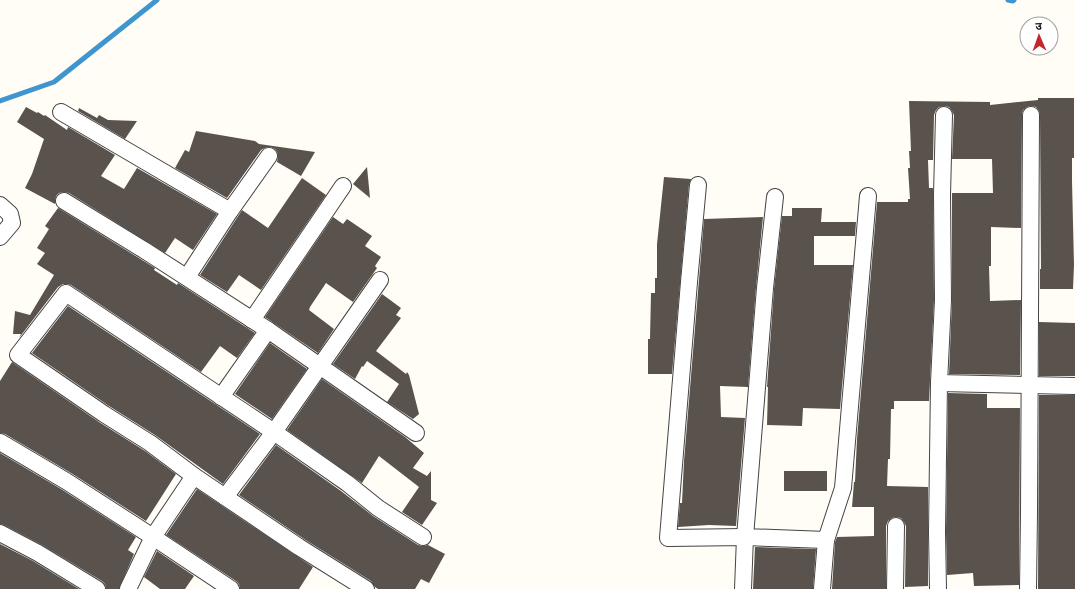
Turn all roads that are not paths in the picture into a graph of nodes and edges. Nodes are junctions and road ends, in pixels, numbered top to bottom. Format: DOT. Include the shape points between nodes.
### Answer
graph roads {
  1 [pos="61,112"];
  2 [pos="944,115"];
  3 [pos="1032,115"];
  4 [pos="269,156"];
  5 [pos="698,185"];
  6 [pos="343,186"];
  7 [pos="868,196"];
  8 [pos="775,197"];
  9 [pos="64,201"];
  10 [pos="0,205"];
  11 [pos="230,211"];
  12 [pos="0,237"];
  13 [pos="187,277"];
  14 [pos="380,280"];
  15 [pos="252,320"];
  16 [pos="268,330"];
  17 [pos="319,366"];
  18 [pos="939,384"];
  19 [pos="1030,385"];
  20 [pos="1075,386"];
  21 [pos="221,397"];
  22 [pos="274,432"];
  23 [pos="416,433"];
  24 [pos="0,442"];
  25 [pos="194,476"];
  26 [pos="226,497"];
  27 [pos="896,526"];
  28 [pos="0,533"];
  29 [pos="153,537"];
  30 [pos="423,537"];
  31 [pos="745,538"];
  32 [pos="826,540"];
  33 [pos="98,589"];
  34 [pos="128,589"];
  35 [pos="231,589"];
  36 [pos="366,589"];
  37 [pos="743,589"];
  38 [pos="822,589"];
  39 [pos="895,589"];
  40 [pos="938,589"];
  41 [pos="1028,589"];
  1 -- 11 [label="street"];
  2 -- 18 [label="street" via="943,300"];
  3 -- 19 [label="street"];
  4 -- 11 [label="street"];
  5 -- 31 [label="street" via="668,538"];
  6 -- 15 [label="street"];
  7 -- 32 [label="street" via="843,488"];
  8 -- 31 [label="street"];
  9 -- 13 [label="street"];
  10 -- 12 [label="street" via="10,214 12,223"];
  11 -- 13 [label="street"];
  13 -- 15 [label="street"];
  14 -- 17 [label="street"];
  15 -- 16 [label="street"];
  16 -- 17 [label="street"];
  16 -- 21 [label="street"];
  17 -- 22 [label="street"];
  17 -- 23 [label="street"];
  18 -- 19 [label="street"];
  18 -- 40 [label="street"];
  19 -- 20 [label="street"];
  19 -- 41 [label="street"];
  21 -- 22 [label="street"];
  21 -- 25 [label="street" via="66,293 18,355 150,443"];
  22 -- 26 [label="street"];
  22 -- 30 [label="street" via="378,508"];
  24 -- 29 [label="street"];
  25 -- 26 [label="street"];
  25 -- 29 [label="street"];
  26 -- 36 [label="street"];
  27 -- 39 [label="street"];
  28 -- 33 [label="street"];
  29 -- 34 [label="street"];
  29 -- 35 [label="street"];
  31 -- 32 [label="street"];
  31 -- 37 [label="street"];
  32 -- 38 [label="street"];
}
